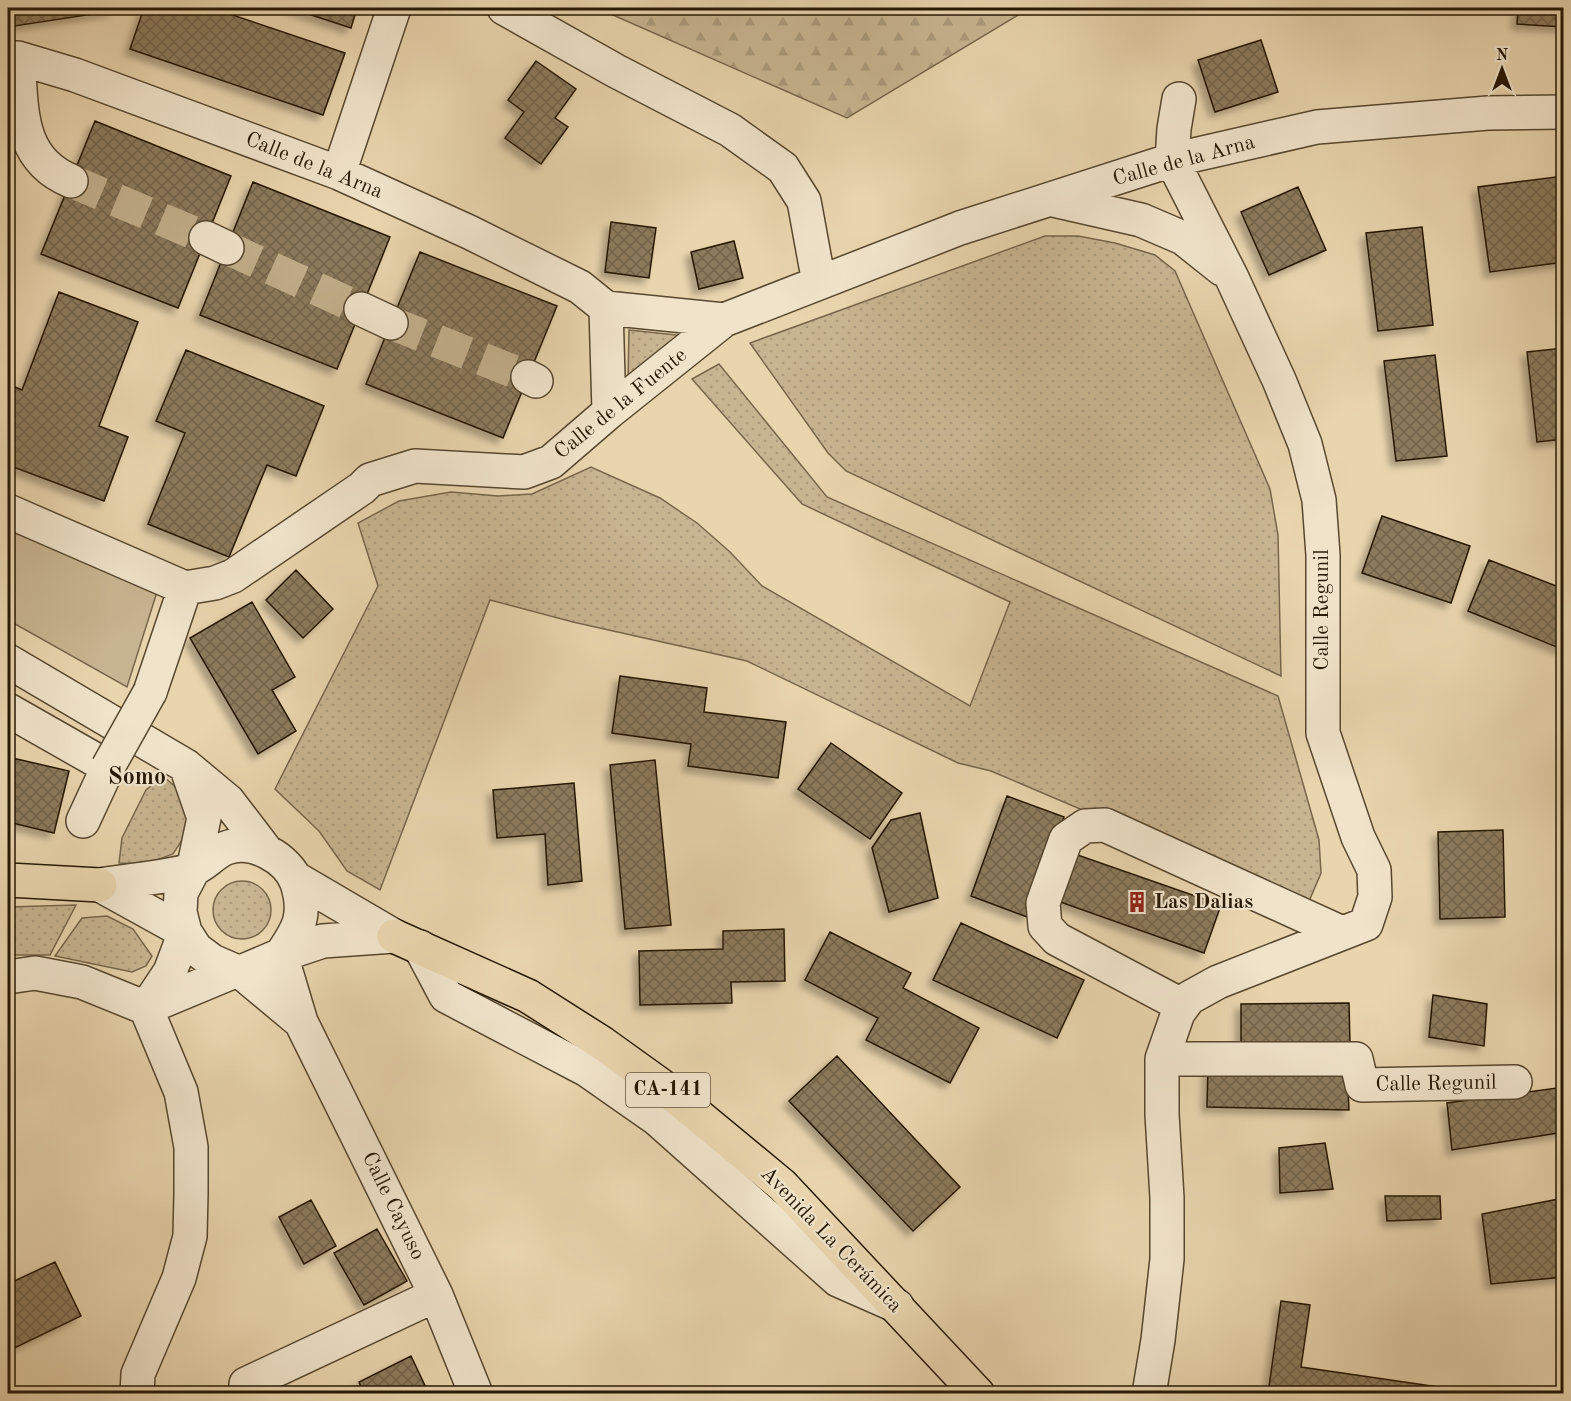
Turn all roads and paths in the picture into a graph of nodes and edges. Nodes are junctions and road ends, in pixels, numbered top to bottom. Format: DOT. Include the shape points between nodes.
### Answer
graph roads {
  1 [pos="394,8"];
  2 [pos="504,8"];
  3 [pos="13,58"];
  4 [pos="1179,99"];
  5 [pos="1563,112"];
  6 [pos="1172,160"];
  7 [pos="339,173"];
  8 [pos="70,181"];
  9 [pos="1052,200"];
  10 [pos="1232,278"];
  11 [pos="819,283"];
  12 [pos="606,308"];
  13 [pos="361,309"];
  14 [pos="724,320"];
  15 [pos="391,323"];
  16 [pos="609,412"];
  17 [pos="8,510"];
  18 [pos="185,588"];
  19 [pos="8,661"];
  20 [pos="8,710"];
  21 [pos="186,766"];
  22 [pos="108,767"];
  23 [pos="83,821"];
  24 [pos="267,852"];
  25 [pos="193,870"];
  26 [pos="295,878"];
  27 [pos="8,880"];
  28 [pos="100,885"];
  29 [pos="185,932"];
  30 [pos="1342,933"];
  31 [pos="407,941"];
  32 [pos="281,955"];
  33 [pos="238,971"];
  34 [pos="8,977"];
  35 [pos="1183,1006"];
  36 [pos="146,1008"];
  37 [pos="301,1022"];
  38 [pos="1162,1059"];
  39 [pos="1515,1082"];
  40 [pos="436,1294"];
  41 [pos="246,1384"];
  42 [pos="137,1394"];
  43 [pos="477,1394"];
  44 [pos="978,1394"];
  45 [pos="1149,1394"];
  1 -- 7 [label="street"];
  2 -- 11 [label="street" via="730,130 783,168 804,201"];
  3 -- 7 [label="street, Calle de la Arna" via="86,79"];
  3 -- 8 [label="street" via="25,134 35,154 56,175"];
  4 -- 6 [label="street"];
  5 -- 6 [label="street, Calle de la Arna" via="1488,113 1317,127"];
  6 -- 9 [label="street, Calle de la Arna"];
  6 -- 10 [label="street, Calle Regunil"];
  7 -- 12 [label="street, Calle de la Arna" via="579,287"];
  9 -- 10 [label="street, Calle Regunil" via="1141,220 1183,238"];
  9 -- 11 [label="street, Calle de la Arna" via="960,228"];
  10 -- 30 [label="street, Calle Regunil" via="1305,444 1319,500 1323,555 1323,733 1358,837 1374,870 1375,897 1366,924"];
  11 -- 14 [label="street, Calle de la Arna"];
  12 -- 14 [label="street, Calle de la Arna"];
  12 -- 16 [label="street"];
  13 -- 15 [label="street"];
  14 -- 16 [label="street, Calle de la Fuente"];
  16 -- 18 [label="street, Calle de la Fuente" via="551,462 524,472 415,466 370,480 233,576"];
  17 -- 18 [label="street"];
  18 -- 22 [label="street, bridge" via="150,692"];
  19 -- 21 [label="street"];
  20 -- 22 [label="street"];
  21 -- 24 [label="street" via="228,801"];
  21 -- 25 [label="street" via="204,818"];
  22 -- 23 [label="street"];
  24 -- 25 [label="street" via="248,846 226,848"];
  24 -- 26 [label="street"];
  25 -- 28 [label="street"];
  25 -- 29 [label="street" via="181,893"];
  26 -- 31 [label="street"];
  26 -- 32 [label="street" via="302,917"];
  27 -- 28 [label="main road"];
  28 -- 29 [label="street"];
  29 -- 33 [label="street" via="196,949 212,961"];
  29 -- 36 [label="street" via="170,972"];
  30 -- 35 [label="street, Calle Regunil" via="1218,982 1189,998"];
  30 -- 35 [label="street" via="1105,825 1085,826 1066,839 1043,903 1045,926 1057,939"];
  31 -- 32 [label="street" via="323,941"];
  31 -- 44 [label="main road, Avenida La Cerámica / CA-141" via="528,996 666,1089 783,1185"];
  32 -- 33 [label="street"];
  32 -- 37 [label="street"];
  33 -- 36 [label="street"];
  33 -- 37 [label="street"];
  34 -- 36 [label="street" via="35,973 82,982"];
  35 -- 38 [label="street, Calle Regunil"];
  36 -- 42 [label="street" via="181,1092 191,1147 190,1236 179,1278 138,1374"];
  37 -- 40 [label="street, Calle Cayuso"];
  38 -- 39 [label="street, Calle Regunil" via="1356,1059 1362,1085"];
  38 -- 45 [label="street, Calle Regunil" via="1167,1259"];
  40 -- 41 [label="street"];
  40 -- 43 [label="street, Calle Cayuso"];
}
